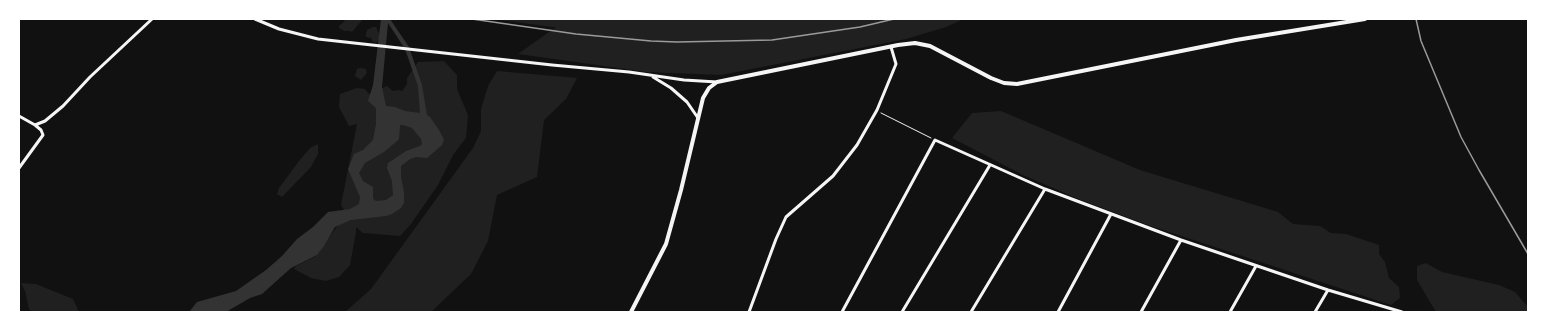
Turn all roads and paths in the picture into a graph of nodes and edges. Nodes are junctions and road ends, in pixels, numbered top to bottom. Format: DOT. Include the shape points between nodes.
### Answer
graph roads {
  1 [pos="152,19"];
  2 [pos="255,19"];
  3 [pos="1365,19"];
  4 [pos="891,47"];
  5 [pos="651,76"];
  6 [pos="716,82"];
  7 [pos="877,110"];
  8 [pos="19,116"];
  9 [pos="698,118"];
  10 [pos="35,125"];
  11 [pos="935,140"];
  12 [pos="990,165"];
  13 [pos="19,168"];
  14 [pos="1044,189"];
  15 [pos="1112,214"];
  16 [pos="1181,240"];
  17 [pos="1256,266"];
  18 [pos="1328,290"];
  19 [pos="631,312"];
  20 [pos="748,312"];
  21 [pos="842,312"];
  22 [pos="902,312"];
  23 [pos="971,312"];
  24 [pos="1058,312"];
  25 [pos="1141,312"];
  26 [pos="1230,312"];
  27 [pos="1315,312"];
  28 [pos="1402,312"];
  1 -- 10 [label="street" via="63,106 45,121"];
  2 -- 5 [label="street" via="279,29 318,39"];
  3 -- 4 [label="street" via="1236,40 1017,84 1004,83 992,78 930,46 915,43"];
  4 -- 6 [label="street"];
  4 -- 7 [label="street" via="896,64"];
  5 -- 6 [label="street"];
  5 -- 9 [label="street" via="687,102"];
  6 -- 9 [label="street" via="705,93"];
  7 -- 11 [label="path"];
  7 -- 20 [label="street" via="857,145 833,176 786,218"];
  8 -- 10 [label="street"];
  9 -- 19 [label="street" via="666,244"];
  10 -- 13 [label="street" via="43,135"];
  11 -- 12 [label="street"];
  11 -- 21 [label="street"];
  12 -- 14 [label="street"];
  12 -- 22 [label="street"];
  14 -- 15 [label="street"];
  14 -- 23 [label="street"];
  15 -- 16 [label="street"];
  15 -- 24 [label="street"];
  16 -- 17 [label="street"];
  16 -- 25 [label="street"];
  17 -- 18 [label="street"];
  17 -- 26 [label="street"];
  18 -- 27 [label="street"];
  18 -- 28 [label="street"];
}
